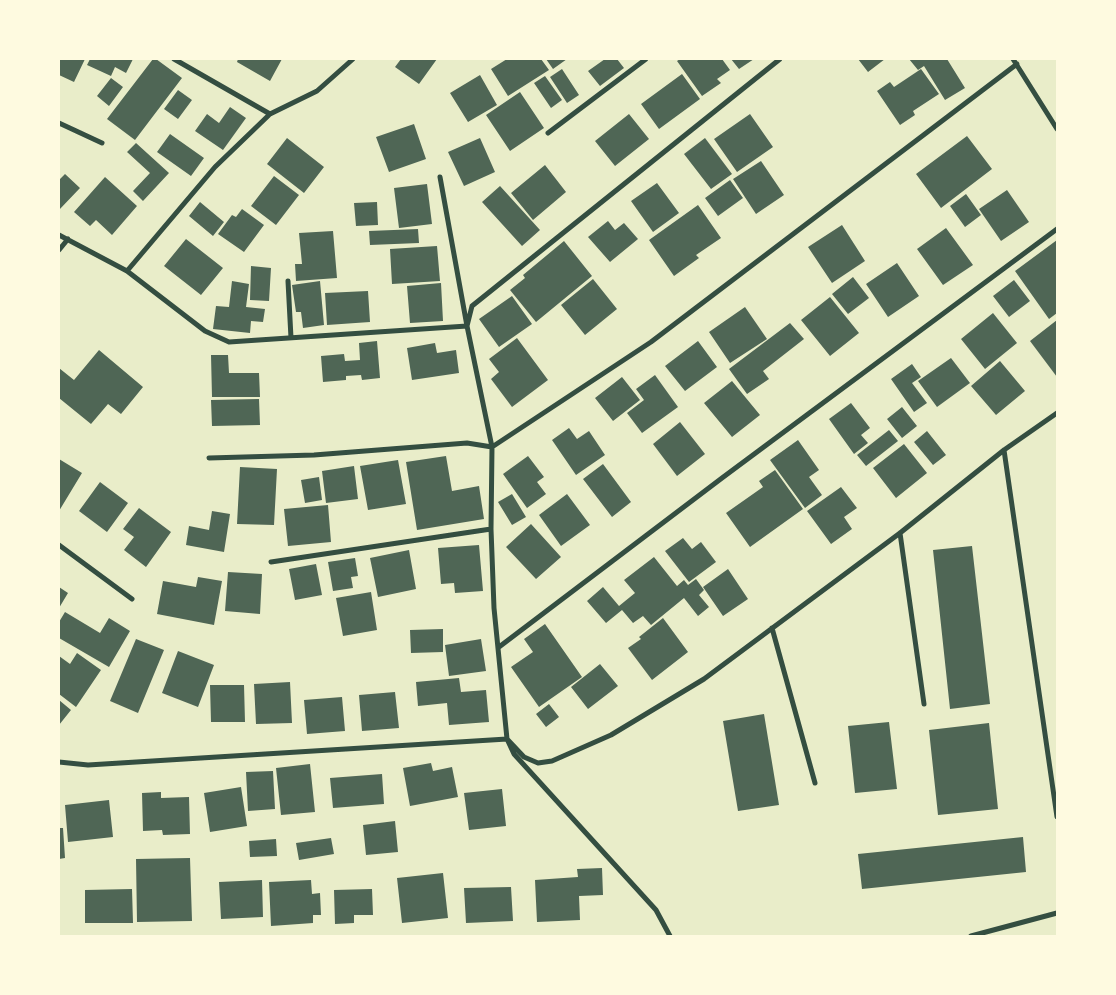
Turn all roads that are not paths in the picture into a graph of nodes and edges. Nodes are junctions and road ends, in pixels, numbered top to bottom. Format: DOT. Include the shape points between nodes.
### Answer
graph roads {
  1 [pos="174,59"];
  2 [pos="353,59"];
  3 [pos="646,59"];
  4 [pos="780,59"];
  5 [pos="1015,61"];
  6 [pos="270,114"];
  7 [pos="59,123"];
  8 [pos="1057,129"];
  9 [pos="548,133"];
  10 [pos="102,143"];
  11 [pos="440,177"];
  12 [pos="1057,229"];
  13 [pos="59,235"];
  14 [pos="68,238"];
  15 [pos="59,250"];
  16 [pos="127,270"];
  17 [pos="288,281"];
  18 [pos="467,326"];
  19 [pos="291,338"];
  20 [pos="1057,414"];
  21 [pos="492,448"];
  22 [pos="1004,450"];
  23 [pos="209,458"];
  24 [pos="491,529"];
  25 [pos="900,533"];
  26 [pos="59,545"];
  27 [pos="271,562"];
  28 [pos="132,599"];
  29 [pos="772,628"];
  30 [pos="499,647"];
  31 [pos="924,704"];
  32 [pos="507,739"];
  33 [pos="59,762"];
  34 [pos="816,782"];
  35 [pos="1057,817"];
  36 [pos="1057,913"];
  37 [pos="670,936"];
  38 [pos="971,936"];
  1 -- 6 [label="street"];
  2 -- 6 [label="street" via="317,91"];
  3 -- 9 [label="street"];
  4 -- 18 [label="street" via="472,306"];
  5 -- 8 [label="street"];
  5 -- 21 [label="street" via="651,342"];
  6 -- 16 [label="street" via="215,168"];
  7 -- 10 [label="street"];
  11 -- 18 [label="street"];
  12 -- 30 [label="street"];
  13 -- 14 [label="street"];
  14 -- 15 [label="street"];
  14 -- 16 [label="street"];
  16 -- 19 [label="street" via="206,331 229,342"];
  17 -- 19 [label="street"];
  18 -- 19 [label="street"];
  18 -- 21 [label="street"];
  20 -- 22 [label="street"];
  21 -- 23 [label="street" via="468,443 314,455"];
  21 -- 24 [label="street"];
  22 -- 25 [label="street"];
  22 -- 35 [label="street"];
  24 -- 27 [label="street"];
  24 -- 30 [label="street"];
  25 -- 29 [label="street"];
  25 -- 31 [label="street"];
  26 -- 28 [label="street"];
  29 -- 32 [label="street" via="704,680 661,707 611,735 552,761 538,763 524,757"];
  29 -- 34 [label="street"];
  30 -- 32 [label="street"];
  32 -- 33 [label="street" via="88,765"];
  32 -- 37 [label="street" via="514,754 656,910"];
  36 -- 38 [label="street"];
}
